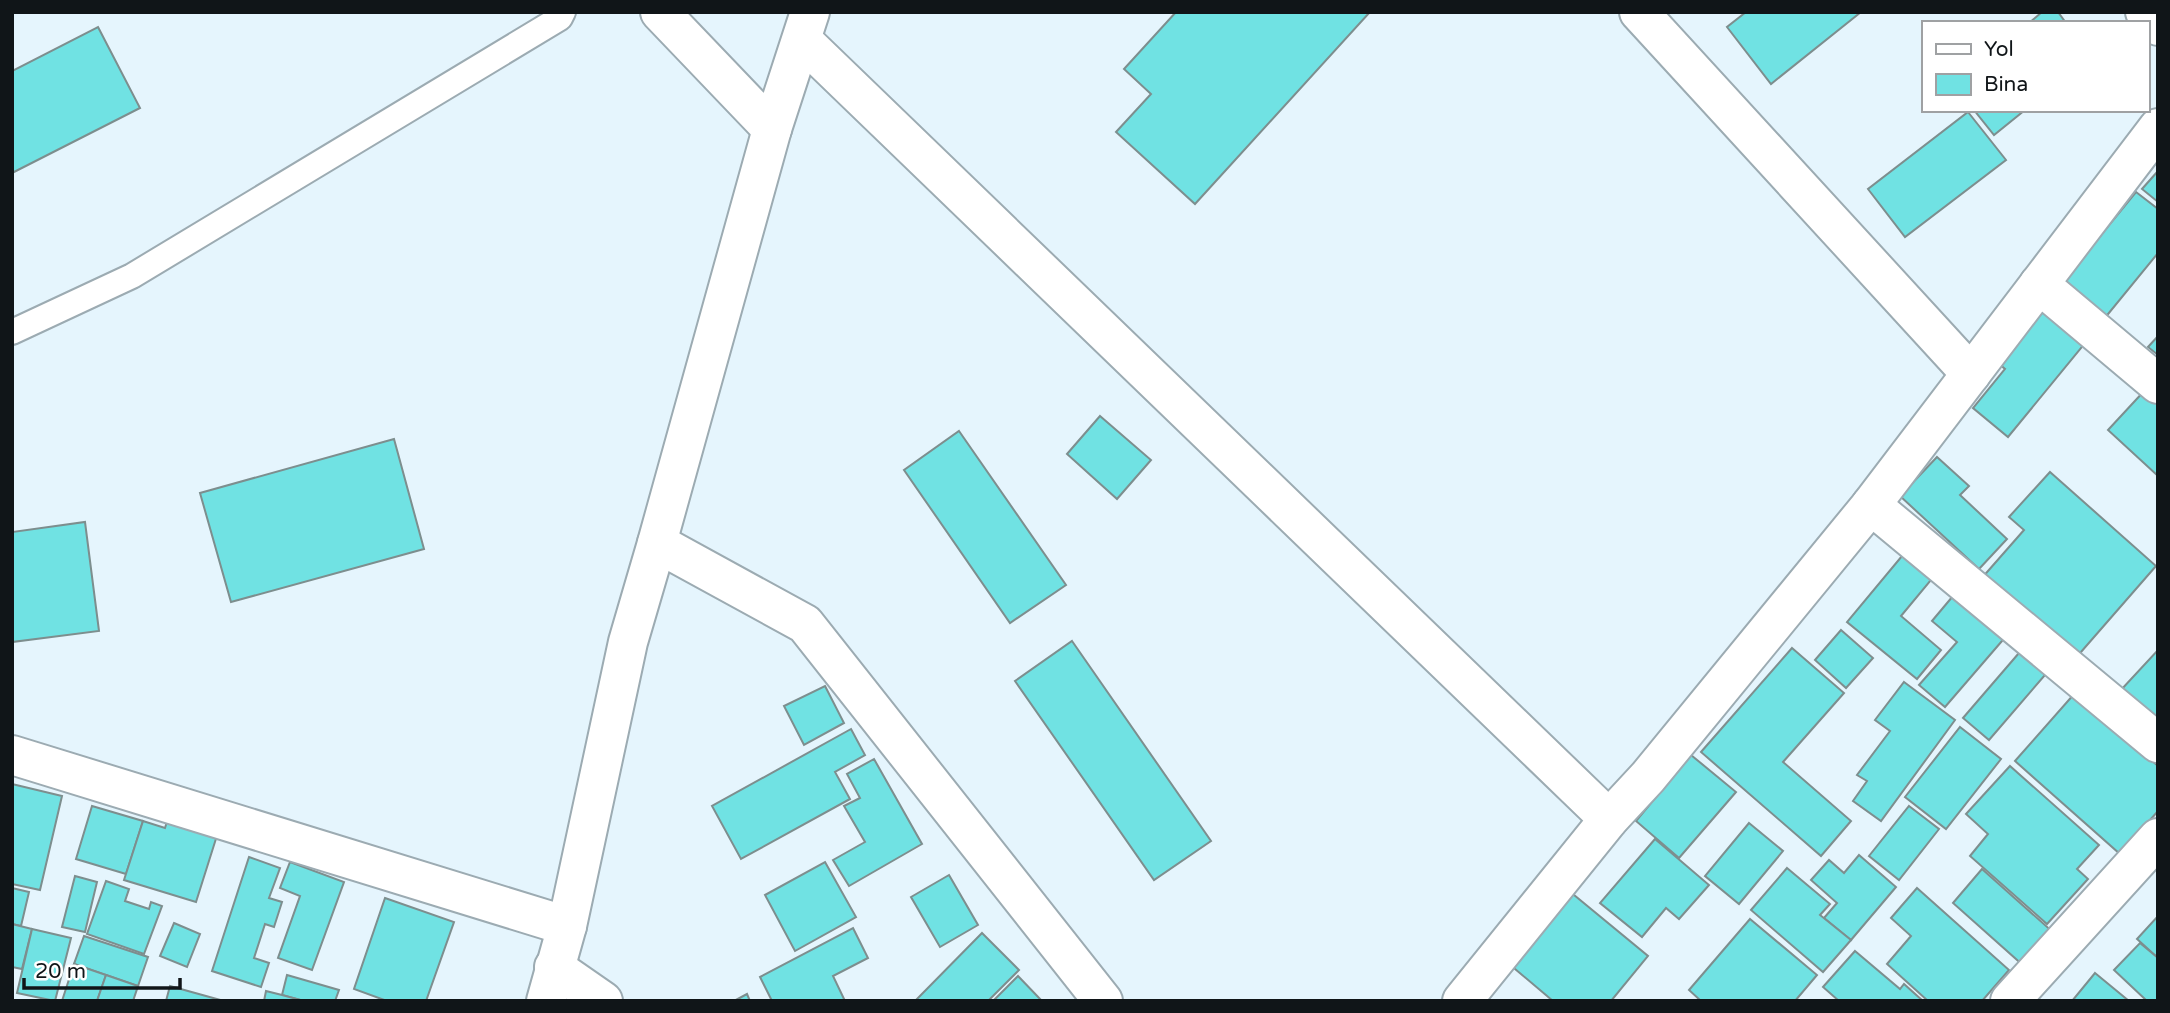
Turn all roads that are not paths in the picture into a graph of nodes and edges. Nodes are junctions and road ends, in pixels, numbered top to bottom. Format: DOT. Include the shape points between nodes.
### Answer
graph roads {
  1 [pos="563,12"];
  2 [pos="660,12"];
  3 [pos="1639,12"];
  4 [pos="2145,12"];
  5 [pos="806,26"];
  6 [pos="2158,26"];
  7 [pos="2158,128"];
  8 [pos="772,129"];
  9 [pos="2039,284"];
  10 [pos="12,332"];
  11 [pos="1970,374"];
  12 [pos="2158,384"];
  13 [pos="1871,505"];
  14 [pos="657,543"];
  15 [pos="2158,743"];
  16 [pos="12,755"];
  17 [pos="1609,819"];
  18 [pos="2158,838"];
  19 [pos="566,926"];
  20 [pos="550,984"];
  21 [pos="603,1001"];
  22 [pos="1103,1001"];
  23 [pos="1462,1001"];
  24 [pos="2010,1001"];
  1 -- 10 [label="lane" via="560,18 132,276"];
  2 -- 8 [label="street"];
  3 -- 11 [label="street"];
  4 -- 6 [label="street"];
  5 -- 8 [label="street"];
  5 -- 17 [label="street" via="990,224"];
  7 -- 9 [label="street"];
  8 -- 14 [label="street"];
  9 -- 11 [label="street"];
  9 -- 12 [label="street"];
  11 -- 13 [label="street"];
  13 -- 15 [label="street"];
  13 -- 17 [label="street"];
  14 -- 19 [label="street" via="628,642"];
  14 -- 22 [label="street" via="805,624"];
  16 -- 19 [label="street"];
  17 -- 23 [label="street"];
  18 -- 24 [label="street"];
  19 -- 20 [label="street"];
  20 -- 21 [label="street"];
}
